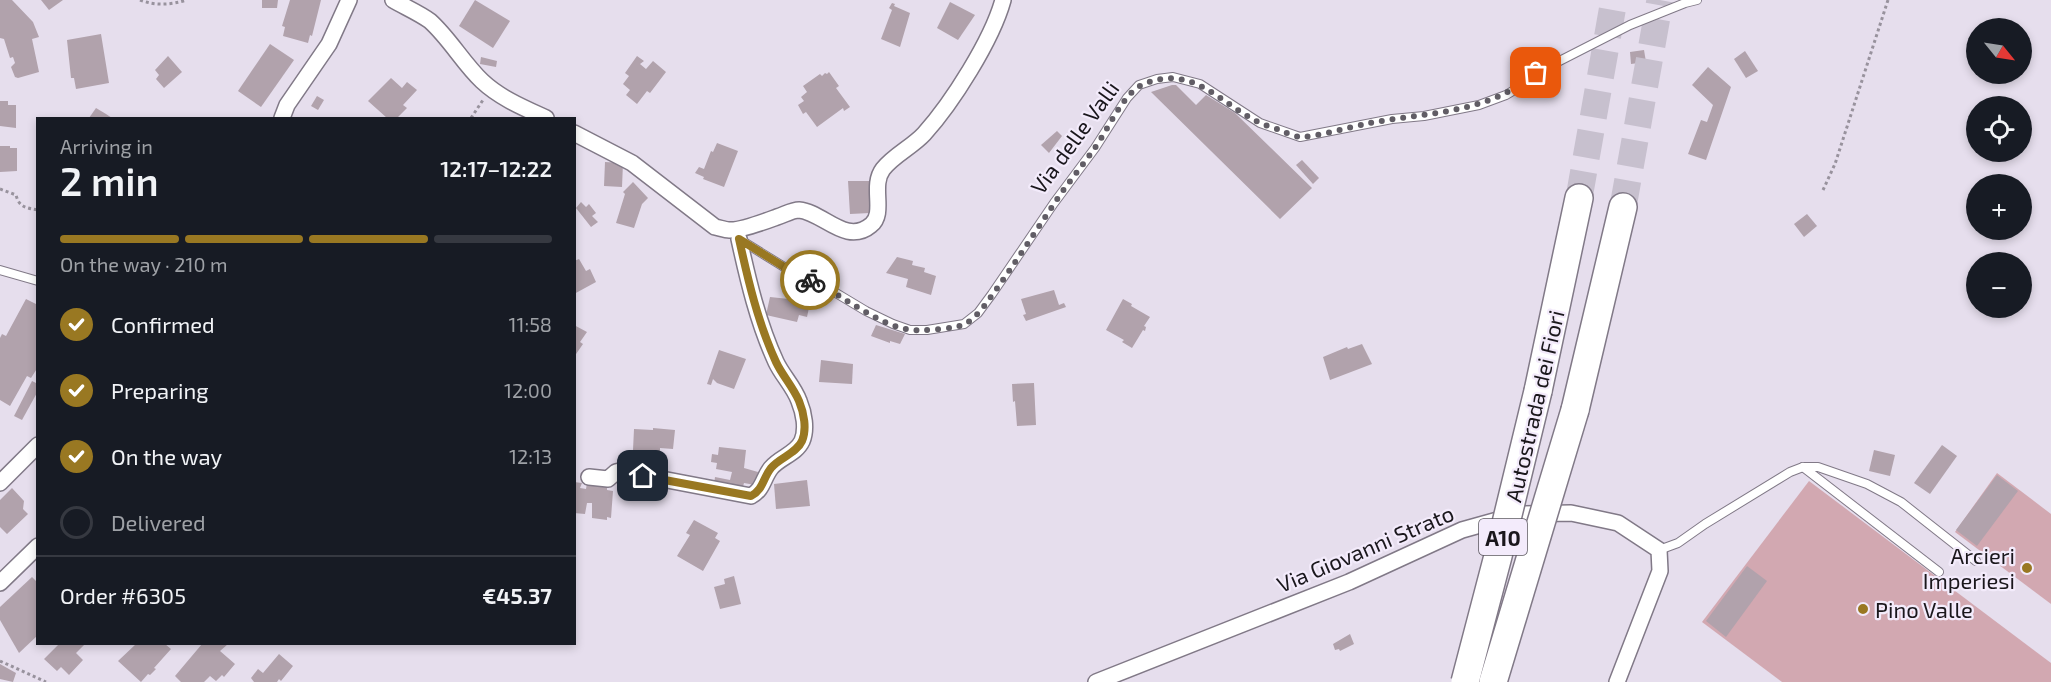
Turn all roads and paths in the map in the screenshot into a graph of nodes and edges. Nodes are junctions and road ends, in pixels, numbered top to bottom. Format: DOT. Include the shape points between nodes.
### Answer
graph roads {
  1 [pos="140,0"];
  2 [pos="187,0"];
  3 [pos="349,0"];
  4 [pos="393,0"];
  5 [pos="1003,0"];
  6 [pos="1697,0"];
  7 [pos="1888,0"];
  8 [pos="491,88"];
  9 [pos="282,117"];
  10 [pos="472,117"];
  11 [pos="544,117"];
  12 [pos="576,134"];
  13 [pos="0,189"];
  14 [pos="1823,190"];
  15 [pos="1579,198"];
  16 [pos="1623,207"];
  17 [pos="36,210"];
  18 [pos="735,235"];
  19 [pos="0,270"];
  20 [pos="36,280"];
  21 [pos="36,448"];
  22 [pos="1803,467"];
  23 [pos="589,477"];
  24 [pos="0,483"];
  25 [pos="36,548"];
  26 [pos="1659,550"];
  27 [pos="1976,561"];
  28 [pos="1939,572"];
  29 [pos="0,583"];
  30 [pos="0,661"];
  31 [pos="46,682"];
  32 [pos="1095,682"];
  33 [pos="1465,682"];
  34 [pos="1493,682"];
  35 [pos="1617,682"];
  1 -- 2 [label="path" via="153,5"];
  3 -- 9 [label="street" via="328,44"];
  4 -- 8 [label="street" via="429,20"];
  5 -- 18 [label="street" via="998,21 940,115 878,177 878,212 871,226 845,231 814,214 797,210"];
  6 -- 18 [label="lane, Via delle Valli" via="1630,25 1479,105 1300,137 1260,123 1200,84 1173,77 1139,86 992,294 964,324 927,330 893,324 789,270"];
  7 -- 14 [label="path"];
  8 -- 10 [label="path"];
  8 -- 11 [label="street"];
  12 -- 18 [label="street, Via delle Valli" via="632,163 716,227"];
  13 -- 17 [label="path" via="16,195 23,207"];
  15 -- 33 [label="highway, Autostrada dei Fiori / A10, bridge" via="1538,391"];
  16 -- 34 [label="highway, Autostrada dei Fiori / A10, bridge" via="1575,410"];
  18 -- 23 [label="street" via="766,337 799,400 804,417 802,442 772,466 761,489 751,496 620,471 608,479"];
  19 -- 20 [label="lane"];
  21 -- 24 [label="street"];
  22 -- 26 [label="lane" via="1678,543"];
  22 -- 27 [label="lane" via="1848,476 1901,502"];
  22 -- 28 [label="lane"];
  25 -- 29 [label="street"];
  26 -- 32 [label="street, Via Giovanni Strato" via="1618,523 1571,513 1520,514 1462,530 1349,582"];
  26 -- 35 [label="street" via="1660,571"];
  30 -- 31 [label="path"];
}
